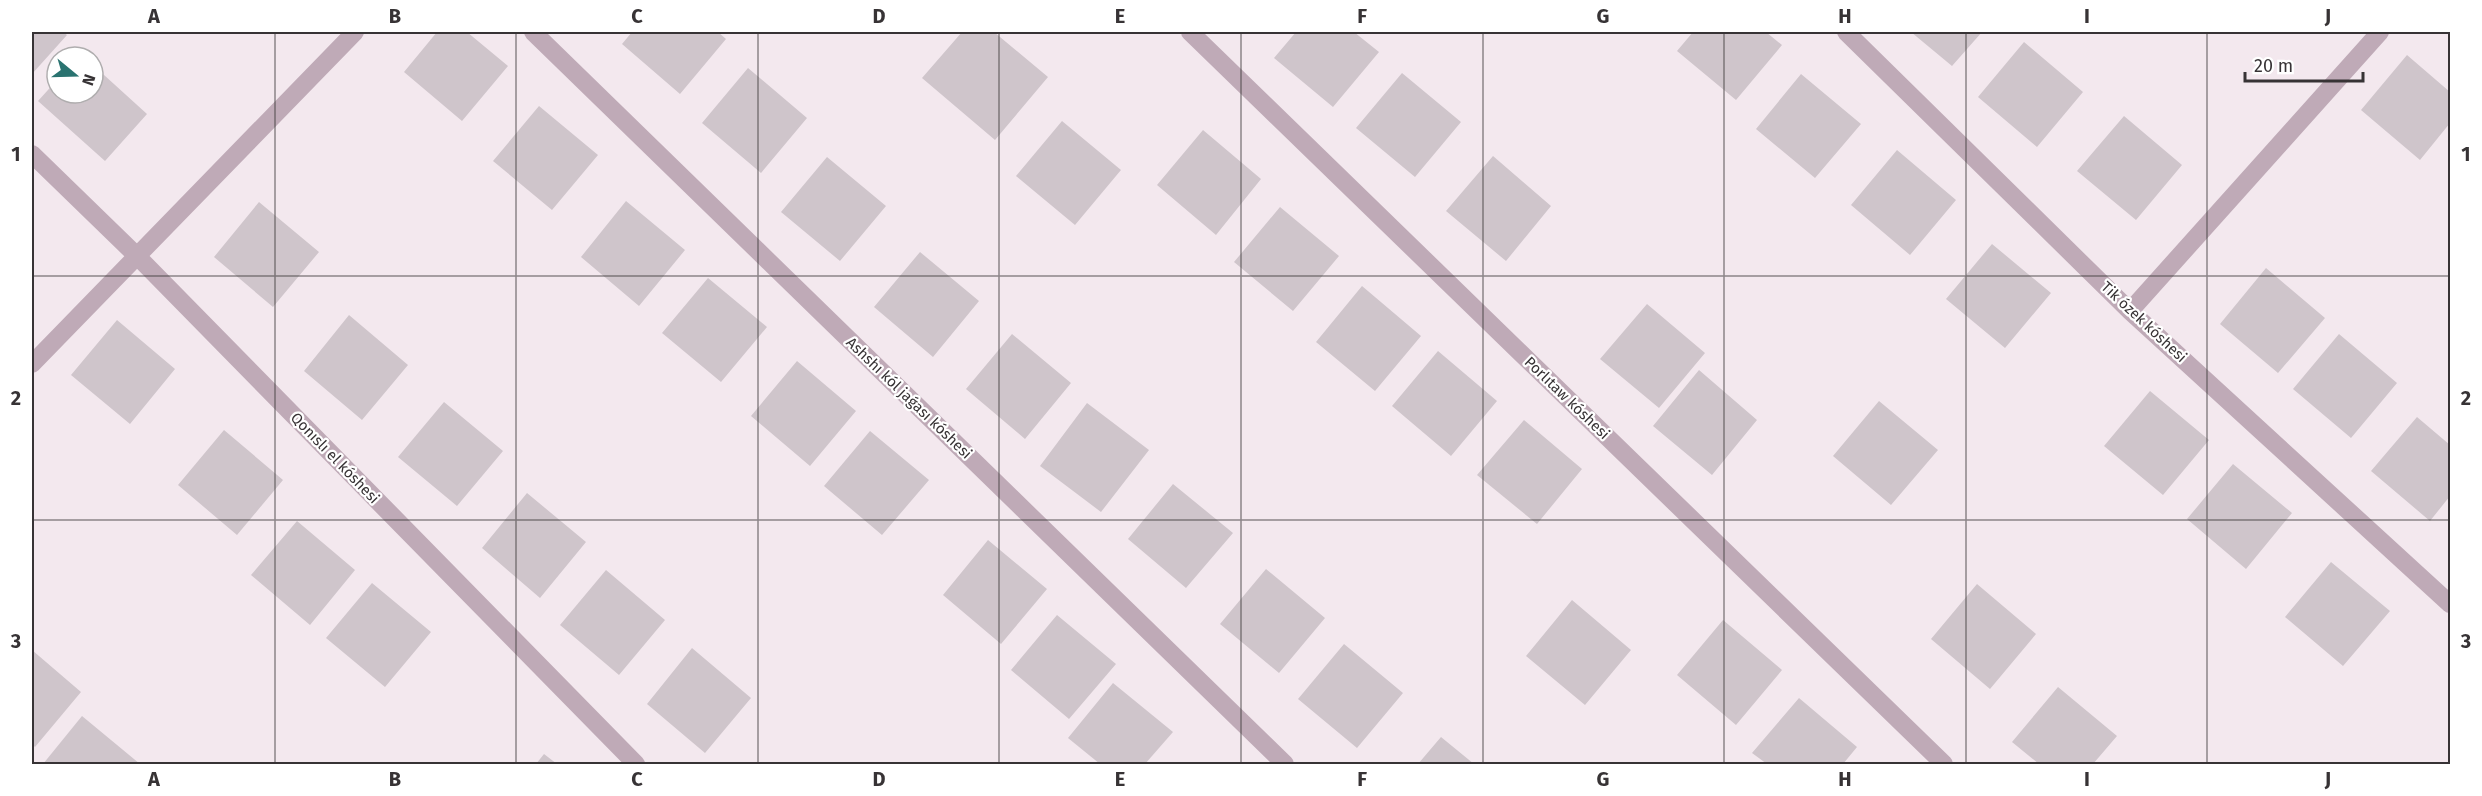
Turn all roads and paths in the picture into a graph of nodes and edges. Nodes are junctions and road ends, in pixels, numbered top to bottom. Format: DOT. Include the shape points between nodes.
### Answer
graph roads {
  1 [pos="355,32"];
  2 [pos="533,32"];
  3 [pos="1191,32"];
  4 [pos="1846,32"];
  5 [pos="2380,32"];
  6 [pos="32,154"];
  7 [pos="138,257"];
  8 [pos="2130,311"];
  9 [pos="32,364"];
  10 [pos="2451,604"];
  11 [pos="636,765"];
  12 [pos="1285,765"];
  13 [pos="1944,765"];
  1 -- 7 [label="street"];
  2 -- 12 [label="street, Ashshı kól jaǵası kóshesi"];
  3 -- 13 [label="street, Porlıtaw kóshesi"];
  4 -- 8 [label="street, Tik ózek kóshesi"];
  5 -- 8 [label="street"];
  6 -- 7 [label="street, Qonıslı el kóshesi"];
  7 -- 9 [label="street"];
  7 -- 11 [label="street, Qonıslı el kóshesi"];
  8 -- 10 [label="street, Tik ózek kóshesi"];
}
